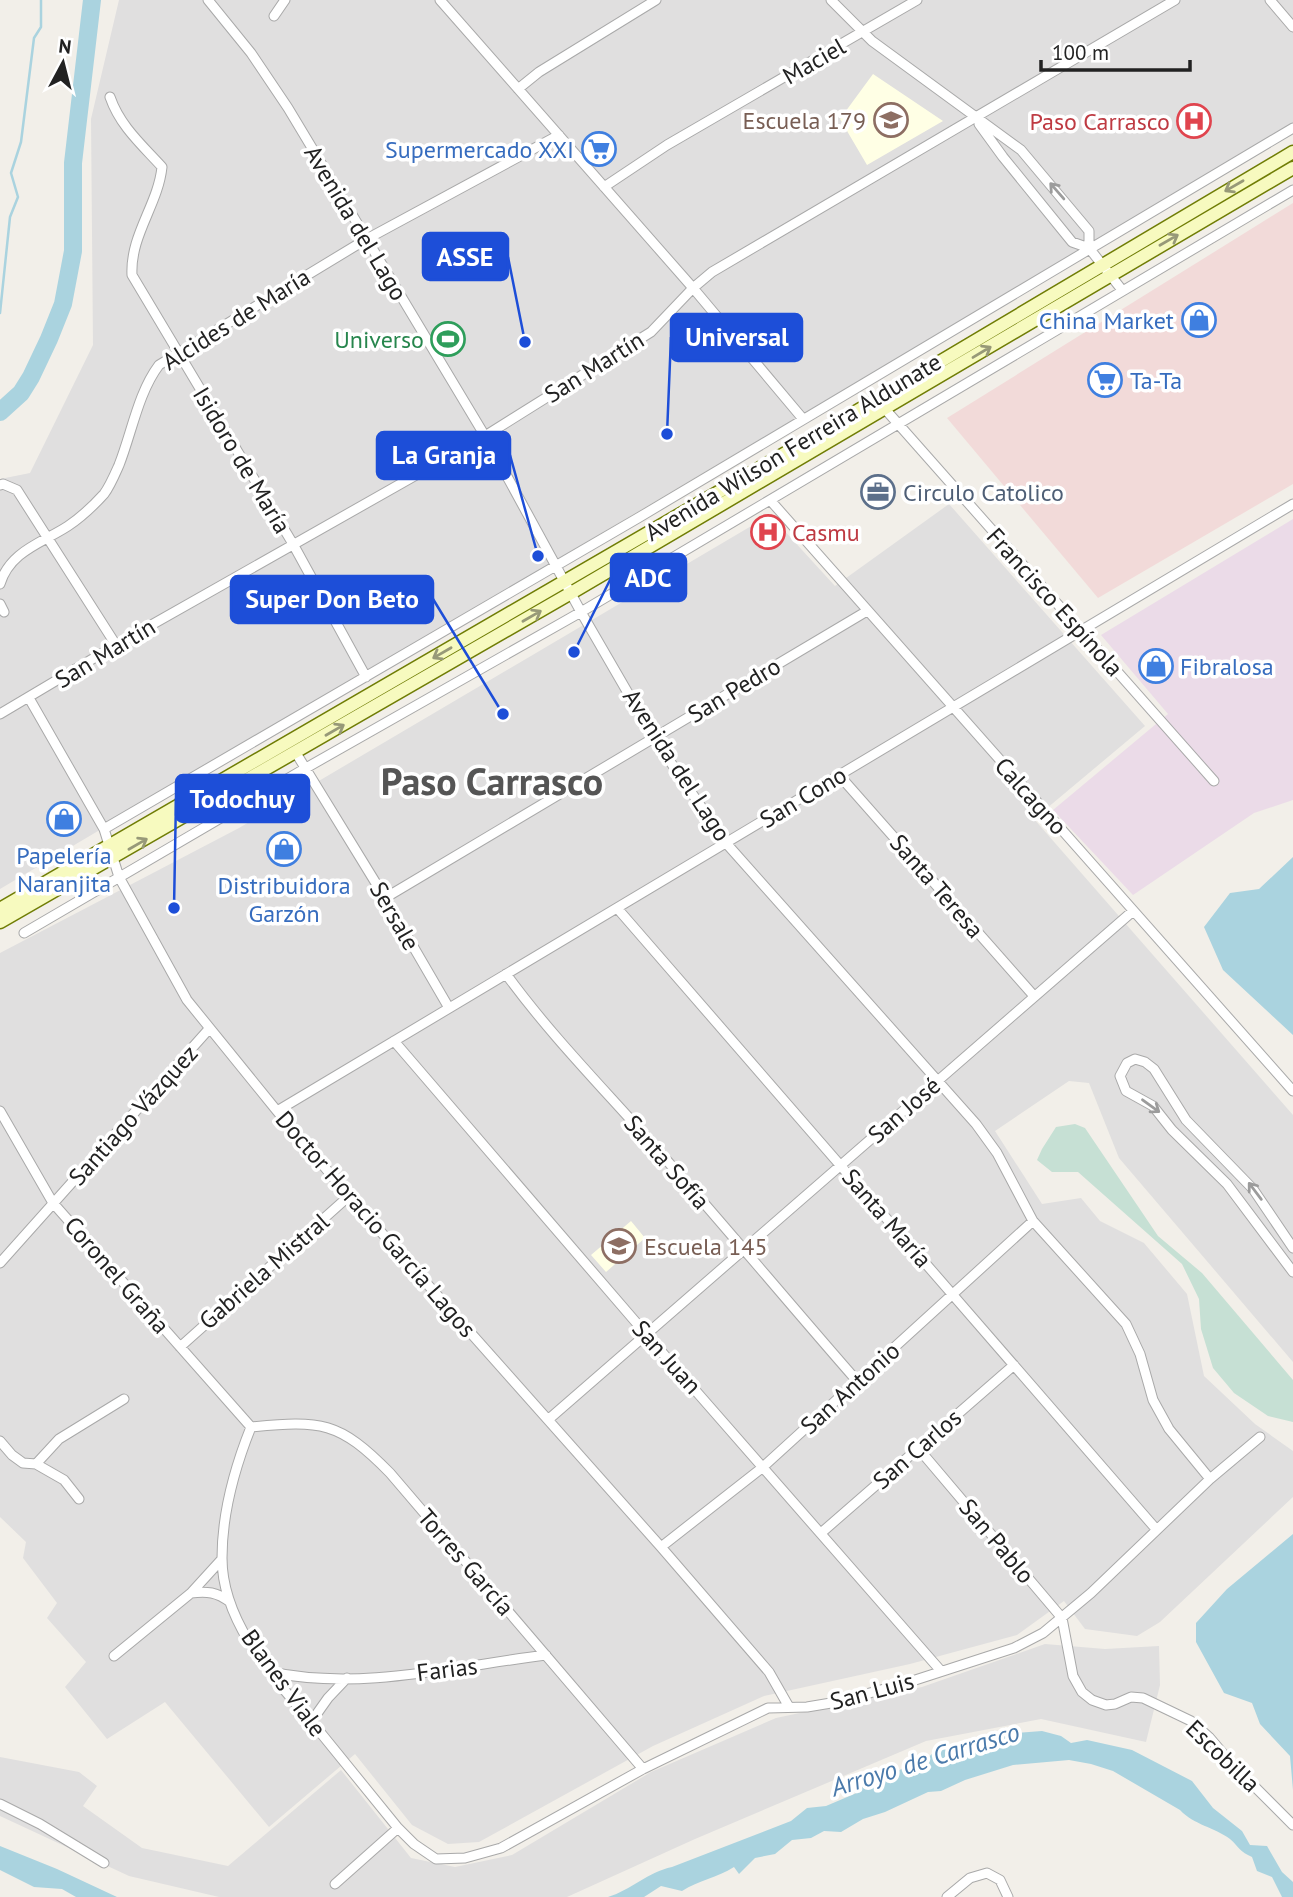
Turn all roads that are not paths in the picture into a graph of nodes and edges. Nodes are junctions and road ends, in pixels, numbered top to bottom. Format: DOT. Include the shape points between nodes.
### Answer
graph roads {
  1 [pos="208,0"];
  2 [pos="285,0"];
  3 [pos="440,0"];
  4 [pos="656,0"];
  5 [pos="831,0"];
  6 [pos="916,0"];
  7 [pos="1175,0"];
  8 [pos="1270,0"];
  9 [pos="274,16"];
  10 [pos="1293,27"];
  11 [pos="863,33"];
  12 [pos="518,89"];
  13 [pos="110,97"];
  14 [pos="973,117"];
  15 [pos="1293,128"];
  16 [pos="559,135"];
  17 [pos="1293,152"];
  18 [pos="1293,168"];
  19 [pos="604,187"];
  20 [pos="1293,190"];
  21 [pos="365,240"];
  22 [pos="1089,248"];
  23 [pos="1101,264"];
  24 [pos="1110,275"];
  25 [pos="693,288"];
  26 [pos="1122,290"];
  27 [pos="178,352"];
  28 [pos="885,409"];
  29 [pos="803,419"];
  30 [pos="896,425"];
  31 [pos="485,436"];
  32 [pos="0,485"];
  33 [pos="770,500"];
  34 [pos="1293,505"];
  35 [pos="47,539"];
  36 [pos="293,544"];
  37 [pos="556,566"];
  38 [pos="0,584"];
  39 [pos="568,588"];
  40 [pos="867,611"];
  41 [pos="581,612"];
  42 [pos="1081,631"];
  43 [pos="116,645"];
  44 [pos="366,677"];
  45 [pos="29,698"];
  46 [pos="954,707"];
  47 [pos="0,714"];
  48 [pos="654,738"];
  49 [pos="296,753"];
  50 [pos="306,768"];
  51 [pos="839,775"];
  52 [pos="1214,781"];
  53 [pos="104,829"];
  54 [pos="726,843"];
  55 [pos="112,852"];
  56 [pos="119,877"];
  57 [pos="386,898"];
  58 [pos="617,908"];
  59 [pos="0,909"];
  60 [pos="1133,911"];
  61 [pos="0,922"];
  62 [pos="24,933"];
  63 [pos="506,974"];
  64 [pos="1034,996"];
  65 [pos="449,1009"];
  66 [pos="209,1029"];
  67 [pos="394,1041"];
  68 [pos="937,1081"];
  69 [pos="1293,1091"];
  70 [pos="0,1111"];
  71 [pos="276,1111"];
  72 [pos="841,1165"];
  73 [pos="1240,1173"];
  74 [pos="1227,1184"];
  75 [pos="349,1196"];
  76 [pos="54,1203"];
  77 [pos="1032,1221"];
  78 [pos="1293,1248"];
  79 [pos="743,1250"];
  80 [pos="0,1263"];
  81 [pos="1293,1272"];
  82 [pos="953,1294"];
  83 [pos="646,1334"];
  84 [pos="180,1347"];
  85 [pos="1014,1365"];
  86 [pos="857,1381"];
  87 [pos="124,1399"];
  88 [pos="549,1419"];
  89 [pos="251,1427"];
  90 [pos="1260,1437"];
  91 [pos="0,1441"];
  92 [pos="919,1448"];
  93 [pos="36,1464"];
  94 [pos="764,1467"];
  95 [pos="1210,1479"];
  96 [pos="79,1499"];
  97 [pos="1156,1529"];
  98 [pos="821,1533"];
  99 [pos="662,1547"];
  100 [pos="222,1559"];
  101 [pos="191,1593"];
  102 [pos="230,1602"];
  103 [pos="1062,1618"];
  104 [pos="1066,1638"];
  105 [pos="546,1655"];
  106 [pos="114,1656"];
  107 [pos="941,1671"];
  108 [pos="271,1672"];
  109 [pos="347,1678"];
  110 [pos="789,1707"];
  111 [pos="311,1722"];
  112 [pos="643,1769"];
  113 [pos="0,1804"];
  114 [pos="1293,1825"];
  115 [pos="398,1828"];
  116 [pos="436,1859"];
  117 [pos="104,1863"];
  118 [pos="335,1884"];
  119 [pos="947,1897"];
  120 [pos="1008,1897"];
  1 -- 21 [label="street, Avenida del Lago" via="288,108"];
  2 -- 9 [label="street"];
  3 -- 12 [label="street"];
  4 -- 12 [label="street"];
  5 -- 11 [label="street"];
  6 -- 11 [label="street, Maciel"];
  7 -- 14 [label="street, San Martín"];
  8 -- 10 [label="street"];
  11 -- 14 [label="street"];
  11 -- 19 [label="street, Maciel" via="667,145"];
  12 -- 16 [label="street"];
  13 -- 27 [label="street, Isidoro de María" via="126,128 162,167 161,183 136,237 132,275"];
  14 -- 22 [label="street" via="1072,242"];
  22 -- 14 [label="street, one-way" via="1089,231 1021,150"];
  14 -- 25 [label="street, San Martín" via="712,272"];
  15 -- 22 [label="street, Avenida Wilson Ferreira Aldunate"];
  16 -- 19 [label="street"];
  16 -- 21 [label="street, Alcides de María"];
  17 -- 23 [label="main road, Avenida Wilson Ferreira Aldunate, one-way"];
  24 -- 18 [label="main road, Avenida Wilson Ferreira Aldunate, one-way"];
  19 -- 25 [label="street"];
  20 -- 26 [label="street, Avenida Wilson Ferreira Aldunate"];
  21 -- 27 [label="street, Alcides de María"];
  21 -- 31 [label="street, Avenida del Lago"];
  22 -- 23 [label="street"];
  22 -- 29 [label="street, Avenida Wilson Ferreira Aldunate"];
  23 -- 24 [label="street"];
  23 -- 39 [label="main road, Avenida Wilson Ferreira Aldunate"];
  24 -- 26 [label="street"];
  28 -- 24 [label="main road, Avenida Wilson Ferreira Aldunate, one-way"];
  25 -- 29 [label="street"];
  25 -- 31 [label="street, San Martín" via="650,332"];
  26 -- 30 [label="street, Avenida Wilson Ferreira Aldunate"];
  27 -- 35 [label="street, Alcides de María" via="147,380 129,440 105,492"];
  27 -- 36 [label="street, Isidoro de María"];
  28 -- 30 [label="street, Francisco Espínola"];
  28 -- 39 [label="main road, Avenida Wilson Ferreira Aldunate"];
  29 -- 37 [label="street, Avenida Wilson Ferreira Aldunate"];
  30 -- 33 [label="street, Avenida Wilson Ferreira Aldunate"];
  30 -- 42 [label="street, Francisco Espínola"];
  31 -- 36 [label="street, San Martín"];
  31 -- 37 [label="street, Avenida del Lago"];
  32 -- 35 [label="street" via="17,490"];
  33 -- 40 [label="street, Calcagno"];
  33 -- 41 [label="street, Avenida Wilson Ferreira Aldunate"];
  34 -- 42 [label="street, San Cono"];
  35 -- 38 [label="street, Alcides de María" via="10,563"];
  35 -- 43 [label="street"];
  36 -- 43 [label="street, San Martín"];
  36 -- 44 [label="street, Isidoro de María"];
  37 -- 39 [label="street, Avenida del Lago"];
  37 -- 44 [label="street, Avenida Wilson Ferreira Aldunate"];
  39 -- 41 [label="street, Avenida del Lago"];
  49 -- 39 [label="main road, Avenida Wilson Ferreira Aldunate, one-way"];
  39 -- 55 [label="main road, Avenida Wilson Ferreira Aldunate, one-way"];
  40 -- 46 [label="street, Calcagno"];
  40 -- 48 [label="street, San Pedro"];
  41 -- 48 [label="street, Avenida del Lago"];
  41 -- 50 [label="street, Avenida Wilson Ferreira Aldunate"];
  42 -- 46 [label="street, San Cono"];
  42 -- 52 [label="street, Francisco Espínola"];
  43 -- 45 [label="street, San Martín"];
  44 -- 53 [label="street, Avenida Wilson Ferreira Aldunate"];
  45 -- 47 [label="street, San Martín"];
  45 -- 53 [label="street, Doctor Horacio García Lagos"];
  46 -- 51 [label="street, San Cono"];
  46 -- 60 [label="street, Calcagno"];
  48 -- 54 [label="street, Avenida del Lago"];
  48 -- 57 [label="street, San Pedro"];
  49 -- 50 [label="street, Sersale"];
  55 -- 49 [label="main road, Avenida Wilson Ferreira Aldunate, one-way"];
  50 -- 56 [label="street, Avenida Wilson Ferreira Aldunate"];
  50 -- 57 [label="street, Sersale"];
  51 -- 54 [label="street, San Cono"];
  51 -- 64 [label="street, Santa Teresa"];
  53 -- 55 [label="street, Doctor Horacio García Lagos"];
  54 -- 58 [label="street, San Cono"];
  54 -- 68 [label="street, Avenida del Lago"];
  55 -- 56 [label="street, Doctor Horacio García Lagos"];
  55 -- 59 [label="main road, Avenida Wilson Ferreira Aldunate"];
  55 -- 61 [label="main road, Avenida Wilson Ferreira Aldunate"];
  56 -- 62 [label="street, Avenida Wilson Ferreira Aldunate"];
  56 -- 66 [label="street, Doctor Horacio García Lagos" via="187,1000"];
  57 -- 65 [label="street, Sersale"];
  58 -- 63 [label="street, San Cono"];
  58 -- 72 [label="street, Santa María"];
  60 -- 64 [label="street, San José"];
  60 -- 69 [label="street, Calcagno"];
  63 -- 65 [label="street, San Cono"];
  63 -- 79 [label="street, Santa Sofía"];
  64 -- 68 [label="street, San José"];
  65 -- 67 [label="street, San Cono"];
  66 -- 71 [label="street, Doctor Horacio García Lagos"];
  66 -- 76 [label="street, Santiago Vázquez"];
  67 -- 71 [label="street, San Cono"];
  67 -- 83 [label="street, San Juan"];
  68 -- 72 [label="street, San José"];
  68 -- 77 [label="street, Avenida del Lago" via="997,1153"];
  70 -- 76 [label="street, Coronel Graña"];
  71 -- 75 [label="street, Doctor Horacio García Lagos"];
  72 -- 79 [label="street, San José"];
  72 -- 82 [label="street, Santa María"];
  73 -- 74 [label="street"];
  73 -- 74 [label="street, one-way" via="1186,1120 1154,1069 1135,1059 1127,1063 1120,1076 1125,1091 1153,1106"];
  78 -- 73 [label="street, one-way"];
  74 -- 81 [label="street"];
  75 -- 84 [label="street, Gabriela Mistral"];
  75 -- 88 [label="street, Doctor Horacio García Lagos"];
  76 -- 80 [label="street, Santiago Vázquez"];
  76 -- 84 [label="street, Coronel Graña"];
  77 -- 82 [label="street, San Antonio"];
  77 -- 95 [label="street, Avenida del Lago" via="1126,1324 1153,1400 1169,1429"];
  79 -- 83 [label="street, San José"];
  79 -- 86 [label="street, Santa Sofía"];
  82 -- 85 [label="street, Santa María"];
  82 -- 86 [label="street, San Antonio"];
  83 -- 88 [label="street, San José"];
  83 -- 94 [label="street, San Juan"];
  84 -- 89 [label="street, Coronel Graña"];
  85 -- 92 [label="street, San Carlos"];
  85 -- 97 [label="street, Santa María"];
  86 -- 94 [label="street, San Antonio"];
  87 -- 93 [label="street" via="59,1439"];
  88 -- 99 [label="street, Doctor Horacio García Lagos"];
  89 -- 100 [label="street, Blanes Viale" via="230,1498"];
  89 -- 105 [label="street, Torres García" via="322,1425 365,1448"];
  90 -- 95 [label="street, San Luis"];
  91 -- 93 [label="street" via="23,1463"];
  92 -- 98 [label="street, San Carlos"];
  92 -- 103 [label="street, San Pablo"];
  93 -- 96 [label="street" via="64,1480"];
  94 -- 98 [label="street, San Juan"];
  94 -- 99 [label="street, San Antonio"];
  95 -- 97 [label="street, San Luis"];
  97 -- 103 [label="street, San Luis"];
  98 -- 107 [label="street, San Juan"];
  99 -- 110 [label="street, Doctor Horacio García Lagos" via="769,1672"];
  100 -- 101 [label="street"];
  100 -- 102 [label="street, Blanes Viale"];
  101 -- 102 [label="street" via="212,1592"];
  101 -- 106 [label="street"];
  102 -- 108 [label="street, Blanes Viale" via="247,1639"];
  103 -- 104 [label="street, San Pablo"];
  103 -- 107 [label="street, San Luis" via="1014,1648"];
  104 -- 114 [label="street, Escobilla" via="1073,1676 1082,1692 1106,1705 1143,1698 1191,1721"];
  105 -- 109 [label="street, Farias" via="465,1668"];
  105 -- 112 [label="street, Torres García"];
  107 -- 110 [label="street, San Luis" via="837,1702"];
  108 -- 109 [label="street, Farias" via="300,1678"];
  108 -- 111 [label="street, Blanes Viale"];
  109 -- 111 [label="street"];
  110 -- 112 [label="street, San Luis" via="768,1708"];
  111 -- 115 [label="street, Blanes Viale"];
  112 -- 116 [label="street, San Luis" via="501,1848 465,1858"];
  113 -- 117 [label="street"];
  115 -- 116 [label="street, Blanes Viale"];
  115 -- 118 [label="street"];
  119 -- 120 [label="street" via="970,1878 987,1873 1000,1880"];
}
